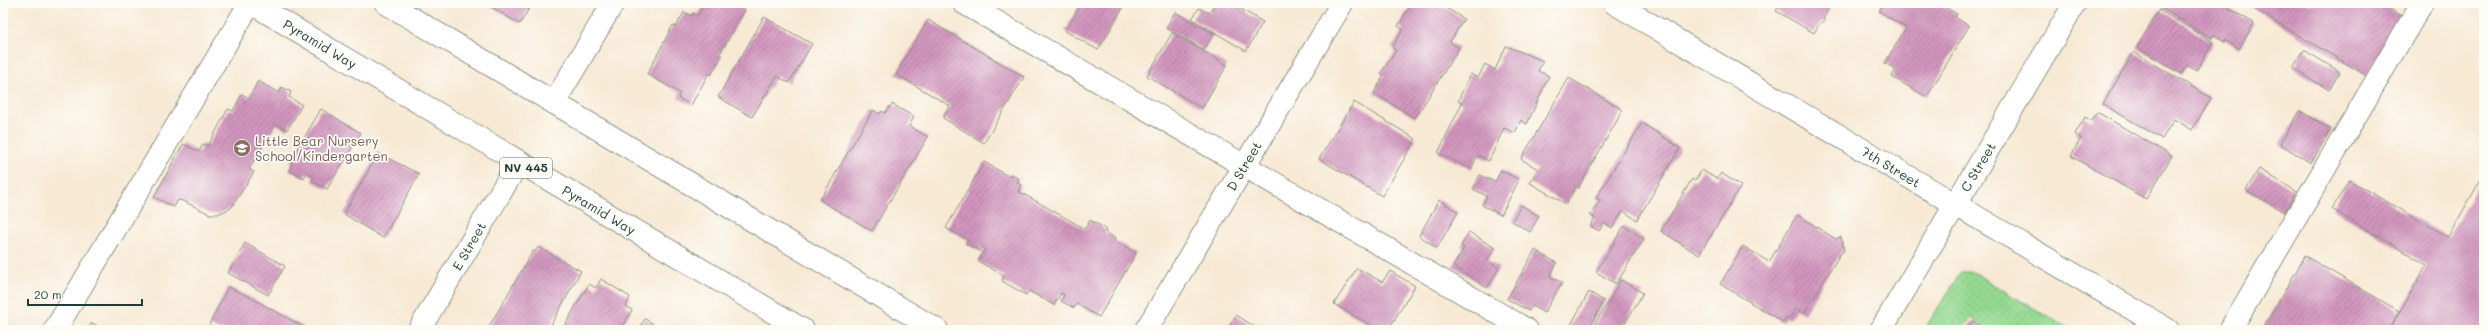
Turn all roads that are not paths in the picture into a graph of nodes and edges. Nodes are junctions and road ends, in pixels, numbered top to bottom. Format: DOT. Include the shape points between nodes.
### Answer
graph roads {
  1 [pos="251,3"];
  2 [pos="386,3"];
  3 [pos="613,3"];
  4 [pos="964,3"];
  5 [pos="1342,3"];
  6 [pos="1614,3"];
  7 [pos="2074,3"];
  8 [pos="2422,3"];
  9 [pos="554,103"];
  10 [pos="518,163"];
  11 [pos="1243,167"];
  12 [pos="1955,205"];
  13 [pos="55,330"];
  14 [pos="419,330"];
  15 [pos="803,330"];
  16 [pos="937,330"];
  17 [pos="1146,330"];
  18 [pos="1526,330"];
  19 [pos="1882,330"];
  20 [pos="2168,330"];
  21 [pos="2230,330"];
  1 -- 10 [label="street, Pyramid Way / NV 445"];
  1 -- 13 [label="street"];
  2 -- 9 [label="street"];
  3 -- 9 [label="street"];
  4 -- 11 [label="street"];
  5 -- 11 [label="street, D Street"];
  6 -- 12 [label="street, 7th Street"];
  7 -- 12 [label="street, C Street"];
  8 -- 21 [label="street"];
  9 -- 16 [label="street"];
  10 -- 14 [label="street, E Street"];
  10 -- 15 [label="street, Pyramid Way / NV 445"];
  11 -- 17 [label="street, D Street"];
  11 -- 18 [label="street"];
  12 -- 19 [label="street, C Street"];
  12 -- 20 [label="street, 7th Street"];
}
